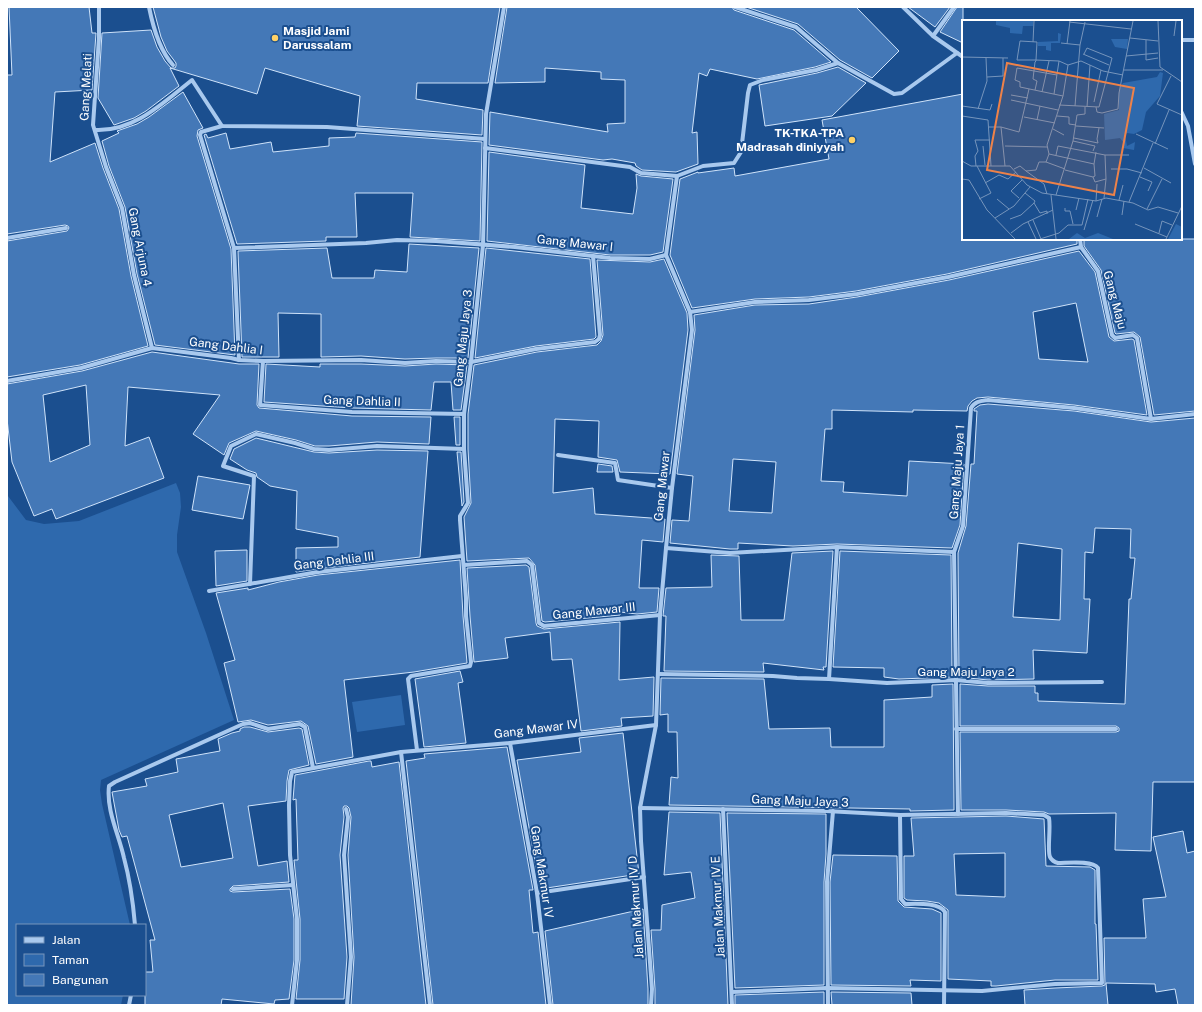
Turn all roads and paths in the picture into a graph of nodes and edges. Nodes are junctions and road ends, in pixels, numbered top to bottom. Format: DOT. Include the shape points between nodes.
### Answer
graph roads {
  1 [pos="99,7"];
  2 [pos="149,7"];
  3 [pos="504,7"];
  4 [pos="735,7"];
  5 [pos="903,7"];
  6 [pos="954,7"];
  7 [pos="933,36"];
  8 [pos="1182,40"];
  9 [pos="1195,40"];
  10 [pos="957,53"];
  11 [pos="962,56"];
  12 [pos="838,63"];
  13 [pos="173,65"];
  14 [pos="1182,114"];
  15 [pos="222,126"];
  16 [pos="95,130"];
  17 [pos="485,138"];
  18 [pos="485,148"];
  19 [pos="1195,164"];
  20 [pos="677,176"];
  21 [pos="66,228"];
  22 [pos="7,238"];
  23 [pos="1080,240"];
  24 [pos="482,244"];
  25 [pos="1081,247"];
  26 [pos="234,248"];
  27 [pos="666,255"];
  28 [pos="594,256"];
  29 [pos="690,312"];
  30 [pos="152,348"];
  31 [pos="239,360"];
  32 [pos="263,361"];
  33 [pos="471,362"];
  34 [pos="7,381"];
  35 [pos="464,414"];
  36 [pos="1195,414"];
  37 [pos="1151,419"];
  38 [pos="464,449"];
  39 [pos="558,455"];
  40 [pos="672,488"];
  41 [pos="837,547"];
  42 [pos="666,548"];
  43 [pos="954,552"];
  44 [pos="462,556"];
  45 [pos="464,565"];
  46 [pos="250,584"];
  47 [pos="209,591"];
  48 [pos="660,615"];
  49 [pos="659,674"];
  50 [pos="829,679"];
  51 [pos="956,680"];
  52 [pos="1102,682"];
  53 [pos="656,725"];
  54 [pos="956,728"];
  55 [pos="1116,729"];
  56 [pos="510,743"];
  57 [pos="417,750"];
  58 [pos="401,752"];
  59 [pos="313,768"];
  60 [pos="640,808"];
  61 [pos="346,809"];
  62 [pos="723,809"];
  63 [pos="833,811"];
  64 [pos="958,814"];
  65 [pos="900,815"];
  66 [pos="644,877"];
  67 [pos="293,885"];
  68 [pos="233,889"];
  69 [pos="537,893"];
  70 [pos="135,924"];
  71 [pos="827,988"];
  72 [pos="943,990"];
  73 [pos="732,992"];
  74 [pos="292,1005"];
  75 [pos="347,1005"];
  76 [pos="430,1005"];
  77 [pos="550,1005"];
  78 [pos="651,1005"];
  79 [pos="732,1005"];
  80 [pos="828,1005"];
  81 [pos="944,1005"];
  1 -- 16 [label="street, Gang Melati" via="93,125"];
  2 -- 13 [label="street" via="152,26 166,58"];
  3 -- 17 [label="street, Gang Maju Jaya 3" via="486,114"];
  4 -- 12 [label="street" via="796,27"];
  5 -- 7 [label="street"];
  6 -- 7 [label="street"];
  7 -- 10 [label="street"];
  8 -- 9 [label="street"];
  10 -- 11 [label="street"];
  10 -- 12 [label="street" via="902,93 894,94"];
  12 -- 20 [label="street" via="750,85 741,152 734,163 703,166"];
  14 -- 19 [label="street" via="1188,126"];
  15 -- 16 [label="street, Gang Melati" via="192,80 155,109 130,124"];
  15 -- 17 [label="street" via="327,126"];
  15 -- 26 [label="street" via="201,132 200,136"];
  16 -- 30 [label="street, Gang Arjuna 4" via="122,208 134,275"];
  17 -- 18 [label="street, Gang Maju Jaya 3"];
  18 -- 20 [label="street" via="630,167 641,173"];
  18 -- 24 [label="street, Gang Maju Jaya 3"];
  20 -- 27 [label="street"];
  21 -- 22 [label="street"];
  23 -- 25 [label="street, Gang Maju"];
  24 -- 26 [label="street, Gang Mawar I" via="397,240"];
  24 -- 28 [label="street, Gang Mawar I"];
  24 -- 33 [label="street, Gang Maju Jaya 3"];
  25 -- 29 [label="street" via="857,294 809,300 755,302"];
  25 -- 37 [label="street, Gang Maju" via="1098,271 1112,335 1115,338 1137,338"];
  26 -- 31 [label="street"];
  27 -- 28 [label="street, Gang Mawar I" via="650,259"];
  27 -- 29 [label="street, Gang Mawar"];
  28 -- 33 [label="street, Gang Dahlia I" via="600,335 598,339 594,342 536,349"];
  29 -- 40 [label="street, Gang Mawar" via="692,330"];
  30 -- 31 [label="street, Gang Dahlia I"];
  30 -- 34 [label="street, Gang Dahlia I" via="81,368"];
  31 -- 32 [label="street, Gang Dahlia I"];
  32 -- 33 [label="street, Gang Dahlia I"];
  32 -- 35 [label="street, Gang Dahlia II" via="260,405 352,412"];
  33 -- 35 [label="street, Gang Maju Jaya 3"];
  35 -- 38 [label="street, Gang Maju Jaya 3"];
  36 -- 37 [label="street"];
  37 -- 43 [label="street, Gang Maju Jaya 1" via="1074,408 988,400 973,404 963,526"];
  38 -- 44 [label="street, Gang Maju Jaya 3" via="468,503 460,516"];
  38 -- 46 [label="street" via="377,446 314,449 256,434 231,446 223,466 254,476"];
  39 -- 40 [label="street" via="615,463 618,480"];
  40 -- 42 [label="street, Gang Mawar"];
  41 -- 42 [label="street" via="730,553"];
  41 -- 43 [label="street"];
  41 -- 50 [label="street"];
  42 -- 48 [label="street, Gang Mawar"];
  43 -- 51 [label="street"];
  44 -- 45 [label="street, Gang Maju Jaya 3"];
  44 -- 46 [label="street, Gang Dahlia III" via="318,572"];
  45 -- 48 [label="street, Gang Mawar III" via="527,561 532,565 539,623 544,626"];
  45 -- 57 [label="street, Gang Maju Jaya 3" via="470,666 411,676 408,679"];
  46 -- 47 [label="street, Gang Dahlia III"];
  48 -- 49 [label="street, Gang Mawar"];
  49 -- 50 [label="street, Gang Maju Jaya 2"];
  49 -- 53 [label="street, Gang Mawar"];
  50 -- 51 [label="street, Gang Maju Jaya 2" via="887,683"];
  51 -- 52 [label="street, Gang Maju Jaya 2" via="988,683"];
  51 -- 54 [label="street"];
  53 -- 56 [label="street, Gang Mawar IV"];
  53 -- 60 [label="street"];
  54 -- 55 [label="street"];
  54 -- 64 [label="street"];
  56 -- 57 [label="street, Gang Mawar IV"];
  56 -- 69 [label="street, Gang Makmur IV"];
  57 -- 58 [label="street, Gang Mawar IV"];
  58 -- 59 [label="street, Gang Mawar IV"];
  58 -- 76 [label="street"];
  59 -- 67 [label="street, Gang Mawar IV" via="292,772 290,781 290,855"];
  59 -- 70 [label="street" via="306,728 303,725 268,729 250,723 209,739 109,786 112,814 134,902"];
  60 -- 62 [label="street, Gang Maju Jaya 3"];
  60 -- 66 [label="street, Jalan Makmur IV D"];
  61 -- 75 [label="street" via="348,817 344,855 351,957"];
  62 -- 63 [label="street, Gang Maju Jaya 3"];
  62 -- 73 [label="street, Jalan Makmur IV E"];
  63 -- 65 [label="street, Gang Maju Jaya 3"];
  63 -- 71 [label="street" via="827,882"];
  64 -- 65 [label="street, Gang Maju Jaya 3"];
  64 -- 72 [label="street, Gang Maju Jaya 3" via="1044,815 1049,818 1049,856 1053,861 1096,864 1102,983 989,990"];
  65 -- 72 [label="street" via="901,899 905,904 936,906 943,908 945,912"];
  66 -- 69 [label="street"];
  66 -- 78 [label="street, Jalan Makmur IV D"];
  67 -- 68 [label="street"];
  67 -- 74 [label="street" via="297,919 297,960"];
  69 -- 77 [label="street, Gang Makmur IV"];
  71 -- 72 [label="street"];
  71 -- 73 [label="street"];
  71 -- 80 [label="street"];
  72 -- 81 [label="street"];
  73 -- 79 [label="street, Jalan Makmur IV E"];
}
